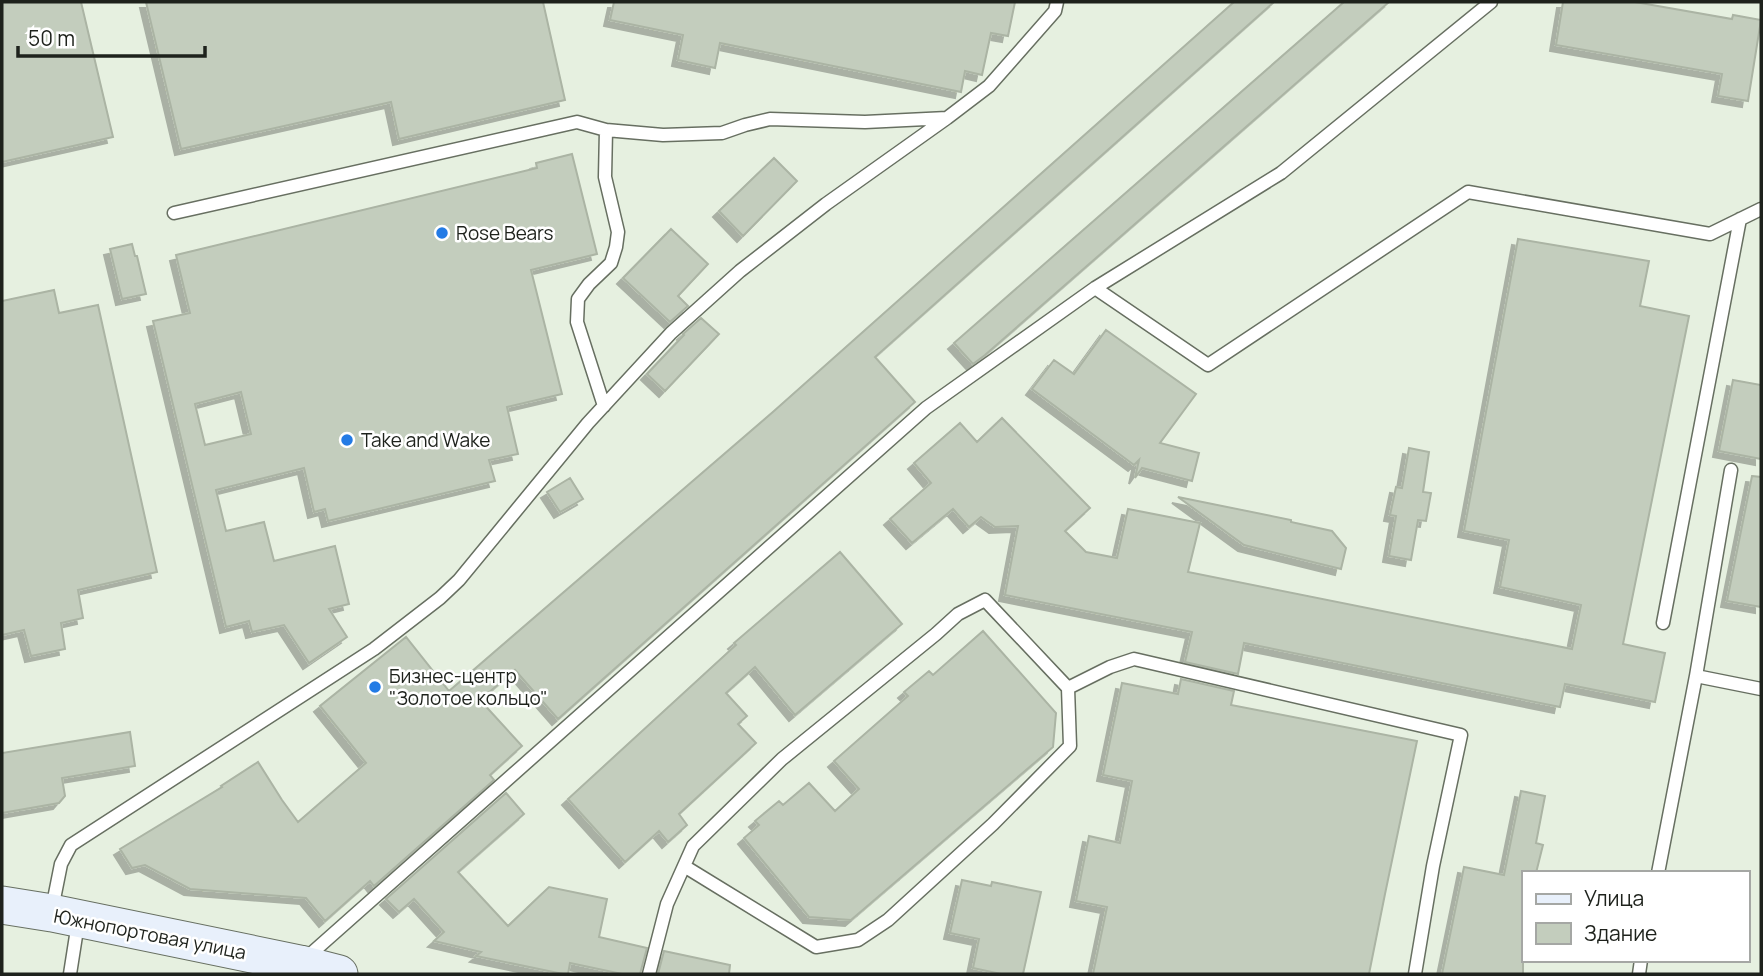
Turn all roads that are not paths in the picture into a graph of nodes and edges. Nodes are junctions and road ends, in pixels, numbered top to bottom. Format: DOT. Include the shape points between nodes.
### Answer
graph roads {
  1 [pos="1057,2"];
  2 [pos="1491,2"];
  3 [pos="947,118"];
  4 [pos="606,131"];
  5 [pos="1761,209"];
  6 [pos="174,213"];
  7 [pos="1740,219"];
  8 [pos="1094,288"];
  9 [pos="604,406"];
  10 [pos="1731,470"];
  11 [pos="1663,622"];
  12 [pos="1696,676"];
  13 [pos="1068,688"];
  14 [pos="1761,689"];
  15 [pos="684,866"];
  16 [pos="1658,871"];
  17 [pos="2,905"];
  18 [pos="65,916"];
  19 [pos="300,964"];
  20 [pos="70,974"];
  21 [pos="339,974"];
  22 [pos="649,974"];
  23 [pos="1415,974"];
  1 -- 3 [label="lane" via="1055,11 989,86"];
  2 -- 8 [label="lane" via="1281,173"];
  3 -- 4 [label="lane" via="865,122 770,119 710,134"];
  3 -- 9 [label="lane" via="740,271 671,333"];
  4 -- 6 [label="lane" via="576,122"];
  4 -- 9 [label="lane" via="605,177 618,232 616,247 611,263 579,299 577,322"];
  5 -- 7 [label="lane"];
  7 -- 8 [label="lane" via="1710,234 1468,192 1208,365"];
  7 -- 11 [label="lane"];
  8 -- 19 [label="lane" via="926,408"];
  9 -- 18 [label="lane" via="440,598 374,649 71,845 61,864"];
  10 -- 12 [label="lane"];
  12 -- 14 [label="lane"];
  12 -- 16 [label="lane"];
  13 -- 15 [label="lane" via="985,600 958,614 782,759 693,846"];
  13 -- 15 [label="lane" via="1070,746 993,824 888,920 858,940 816,947"];
  13 -- 23 [label="lane" via="1134,659 1461,735"];
  15 -- 22 [label="lane" via="667,904"];
  17 -- 18 [label="main road, Южнопортовая улица"];
  18 -- 19 [label="main road, Южнопортовая улица"];
  18 -- 20 [label="lane"];
  19 -- 21 [label="main road, Южнопортовая улица"];
}
